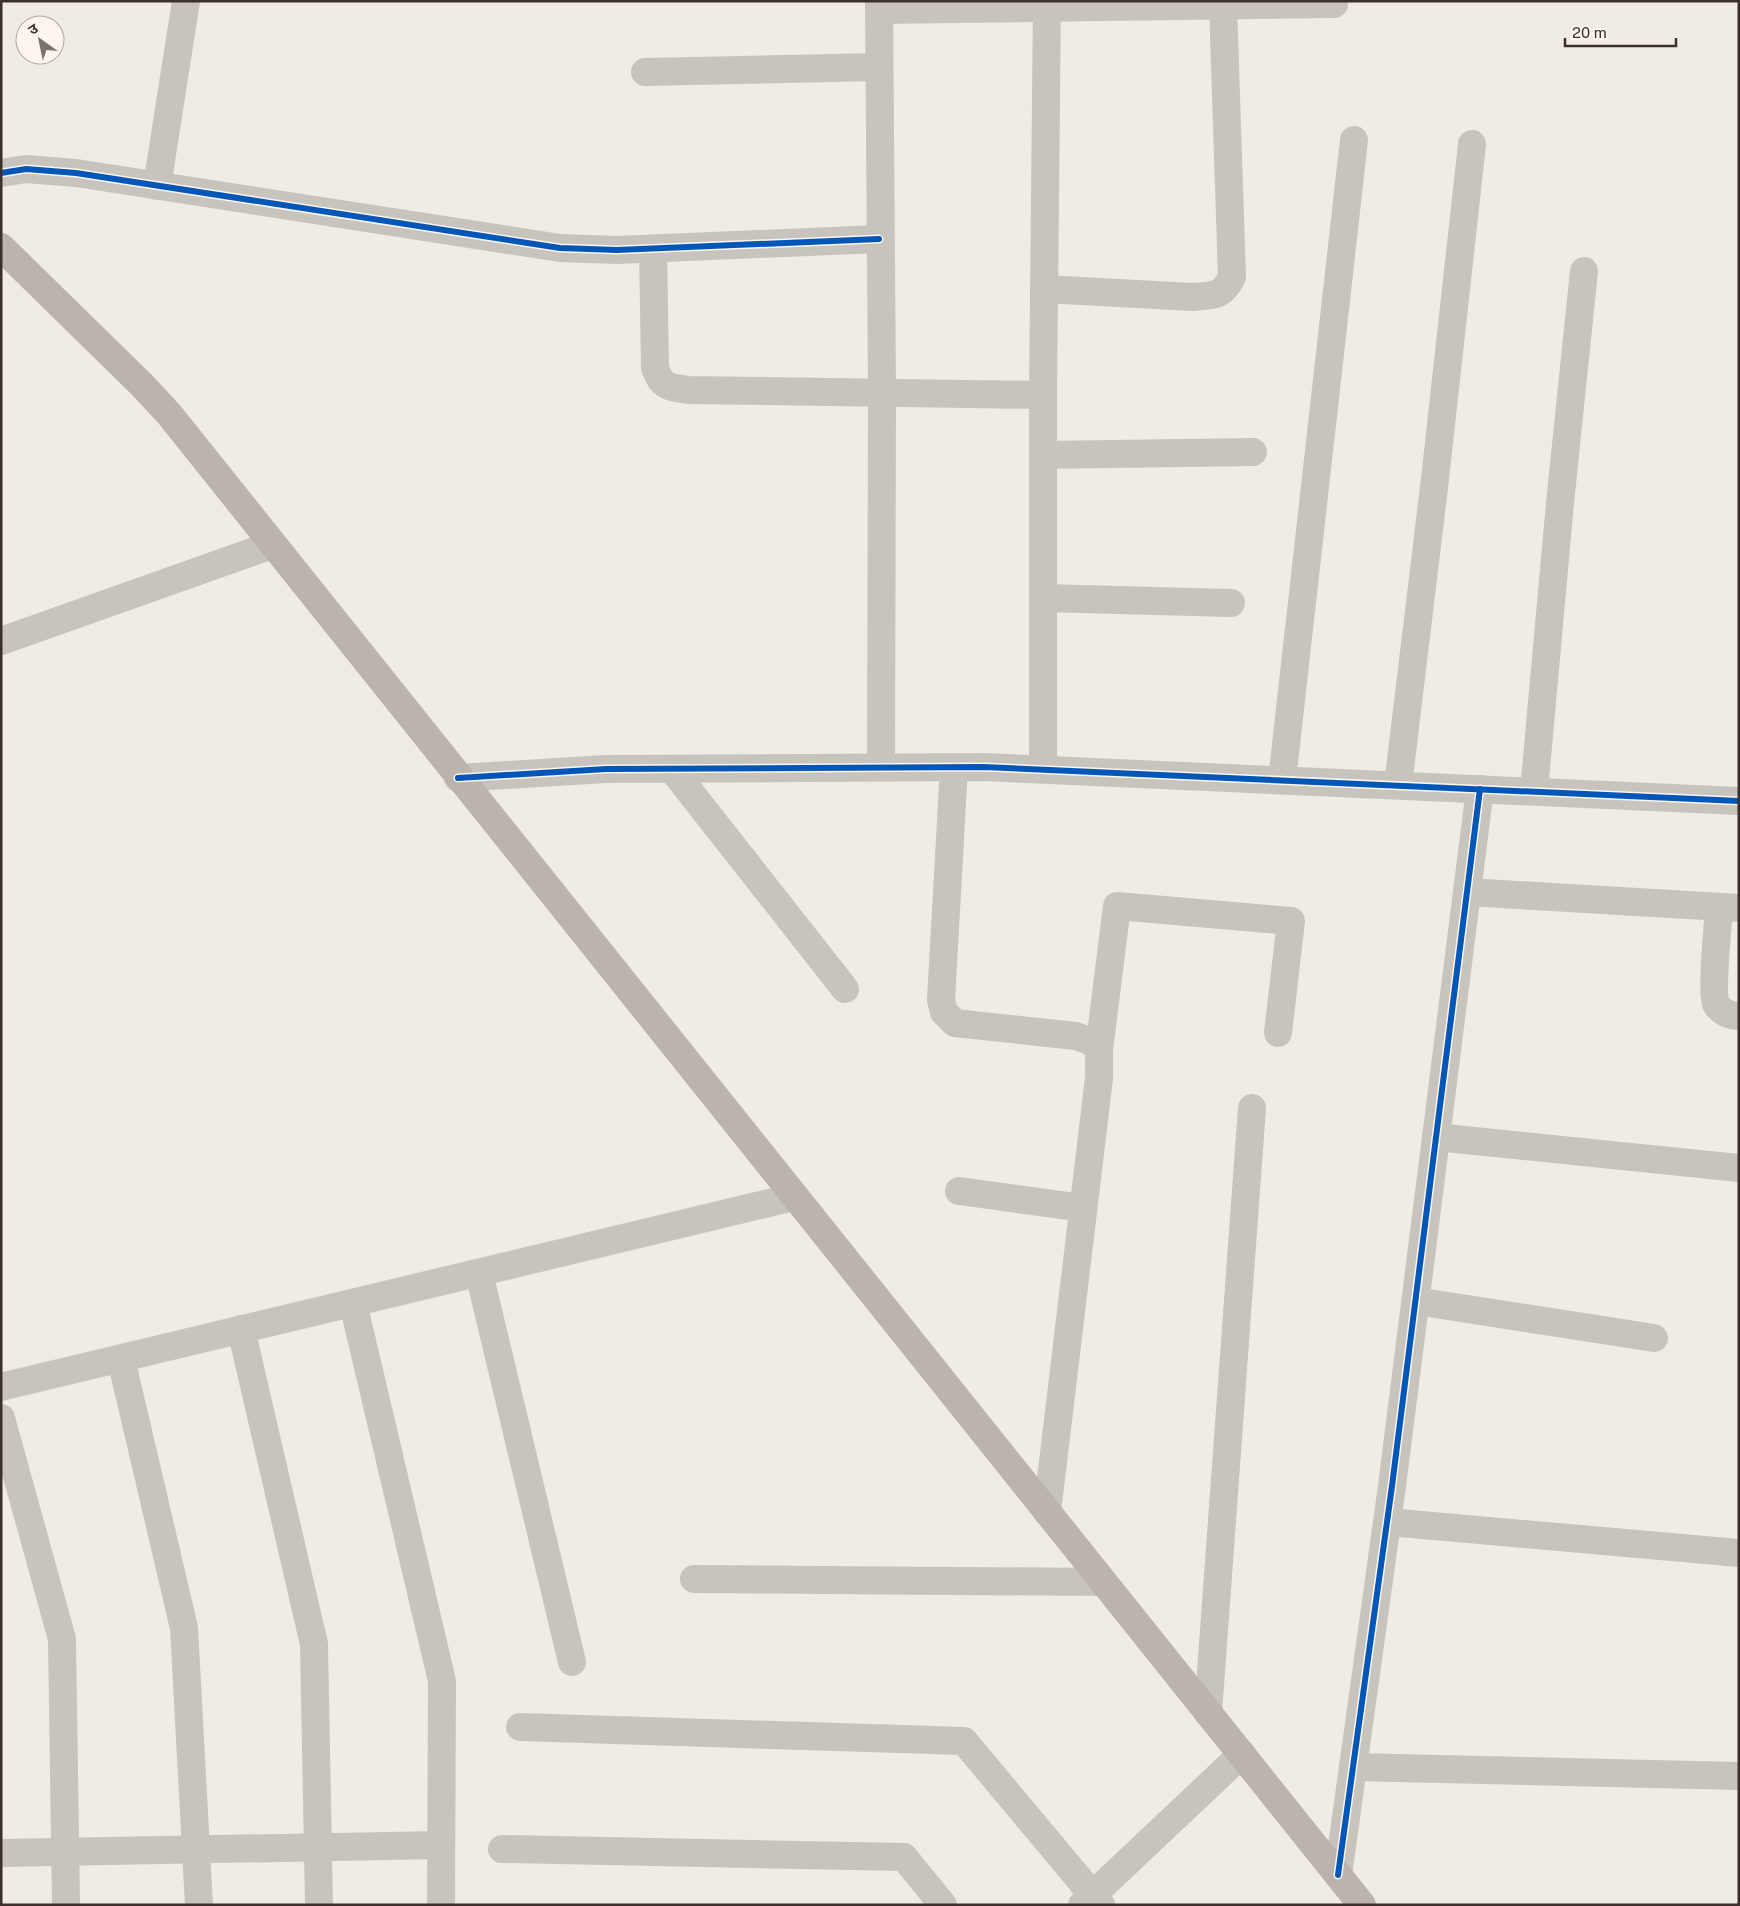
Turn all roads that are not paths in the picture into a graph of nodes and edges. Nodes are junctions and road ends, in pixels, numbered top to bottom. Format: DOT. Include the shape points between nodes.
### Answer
graph roads {
  1 [pos="186,1"];
  2 [pos="1334,4"];
  3 [pos="1047,5"];
  4 [pos="1223,5"];
  5 [pos="879,6"];
  6 [pos="878,67"];
  7 [pos="645,72"];
  8 [pos="1354,140"];
  9 [pos="1472,144"];
  10 [pos="1,173"];
  11 [pos="157,186"];
  12 [pos="880,239"];
  13 [pos="1,247"];
  14 [pos="653,249"];
  15 [pos="1584,270"];
  16 [pos="1044,289"];
  17 [pos="882,392"];
  18 [pos="1043,395"];
  19 [pos="1253,452"];
  20 [pos="1043,454"];
  21 [pos="272,544"];
  22 [pos="1043,598"];
  23 [pos="1231,603"];
  24 [pos="1,641"];
  25 [pos="881,767"];
  26 [pos="954,767"];
  27 [pos="672,769"];
  28 [pos="1043,769"];
  29 [pos="458,778"];
  30 [pos="1282,780"];
  31 [pos="1398,785"];
  32 [pos="1480,789"];
  33 [pos="1534,791"];
  34 [pos="1739,800"];
  35 [pos="1467,892"];
  36 [pos="1729,907"];
  37 [pos="844,989"];
  38 [pos="1739,1016"];
  39 [pos="1278,1033"];
  40 [pos="1099,1050"];
  41 [pos="1252,1108"];
  42 [pos="1436,1137"];
  43 [pos="1739,1168"];
  44 [pos="959,1191"];
  45 [pos="794,1197"];
  46 [pos="1084,1208"];
  47 [pos="479,1272"];
  48 [pos="1416,1301"];
  49 [pos="353,1303"];
  50 [pos="241,1329"];
  51 [pos="1654,1338"];
  52 [pos="121,1358"];
  53 [pos="1,1387"];
  54 [pos="1,1418"];
  55 [pos="1047,1512"];
  56 [pos="1388,1522"];
  57 [pos="1739,1553"];
  58 [pos="694,1579"];
  59 [pos="1103,1582"];
  60 [pos="572,1662"];
  61 [pos="1208,1712"];
  62 [pos="520,1727"];
  63 [pos="1242,1754"];
  64 [pos="1353,1767"];
  65 [pos="1739,1776"];
  66 [pos="441,1845"];
  67 [pos="318,1848"];
  68 [pos="197,1849"];
  69 [pos="502,1849"];
  70 [pos="66,1851"];
  71 [pos="1,1853"];
  72 [pos="1338,1875"];
  73 [pos="1092,1901"];
  74 [pos="66,1905"];
  75 [pos="199,1905"];
  76 [pos="319,1905"];
  77 [pos="441,1905"];
  78 [pos="943,1905"];
  79 [pos="1362,1905"];
  1 -- 11 [label="street"];
  2 -- 4 [label="street"];
  3 -- 4 [label="street"];
  3 -- 5 [label="street"];
  3 -- 16 [label="street"];
  4 -- 16 [label="street" via="1232,277 1227,288 1216,295 1194,297"];
  5 -- 6 [label="street"];
  6 -- 7 [label="street"];
  6 -- 12 [label="street"];
  8 -- 30 [label="street"];
  9 -- 31 [label="street"];
  10 -- 11 [label="street" via="26,168"];
  11 -- 14 [label="street" via="560,248"];
  12 -- 14 [label="street"];
  12 -- 17 [label="street"];
  13 -- 21 [label="main road" via="155,399"];
  14 -- 17 [label="street" via="655,368 662,383 668,387 688,390"];
  15 -- 33 [label="street"];
  16 -- 18 [label="street"];
  17 -- 18 [label="street"];
  17 -- 25 [label="street"];
  18 -- 20 [label="street"];
  19 -- 20 [label="street"];
  20 -- 22 [label="street"];
  21 -- 24 [label="street"];
  21 -- 29 [label="main road"];
  22 -- 23 [label="street"];
  22 -- 28 [label="street"];
  25 -- 26 [label="street"];
  25 -- 27 [label="street"];
  26 -- 28 [label="street"];
  26 -- 40 [label="street" via="941,1000 944,1012 955,1023 1076,1036 1092,1042"];
  27 -- 29 [label="street" via="606,769"];
  27 -- 37 [label="street"];
  28 -- 30 [label="street"];
  29 -- 45 [label="main road"];
  30 -- 31 [label="street"];
  31 -- 32 [label="street"];
  32 -- 33 [label="street"];
  32 -- 35 [label="street"];
  33 -- 34 [label="street"];
  35 -- 36 [label="street"];
  35 -- 42 [label="street"];
  36 -- 38 [label="street" via="1714,996 1720,1009 1728,1015"];
  39 -- 40 [label="street" via="1291,921 1117,906"];
  40 -- 46 [label="street" via="1099,1078"];
  41 -- 61 [label="street"];
  42 -- 43 [label="street"];
  42 -- 48 [label="street"];
  44 -- 46 [label="street"];
  45 -- 47 [label="street"];
  45 -- 55 [label="main road"];
  46 -- 55 [label="street"];
  47 -- 49 [label="street"];
  47 -- 60 [label="street"];
  48 -- 51 [label="street"];
  48 -- 56 [label="street"];
  49 -- 50 [label="street"];
  49 -- 66 [label="street" via="442,1681"];
  50 -- 52 [label="street"];
  50 -- 67 [label="street" via="314,1644"];
  52 -- 53 [label="street"];
  52 -- 68 [label="street" via="184,1628"];
  54 -- 70 [label="street" via="62,1639"];
  55 -- 59 [label="main road"];
  56 -- 57 [label="street"];
  56 -- 64 [label="street"];
  58 -- 59 [label="street"];
  59 -- 61 [label="main road"];
  61 -- 63 [label="main road"];
  62 -- 73 [label="street" via="964,1741"];
  63 -- 72 [label="main road"];
  63 -- 73 [label="street"];
  64 -- 65 [label="street"];
  64 -- 72 [label="street"];
  66 -- 67 [label="street"];
  66 -- 77 [label="street"];
  67 -- 68 [label="street"];
  67 -- 76 [label="street"];
  68 -- 70 [label="street"];
  68 -- 75 [label="street"];
  69 -- 78 [label="street" via="904,1857"];
  70 -- 71 [label="street"];
  70 -- 74 [label="street"];
  72 -- 79 [label="main road"];
}
